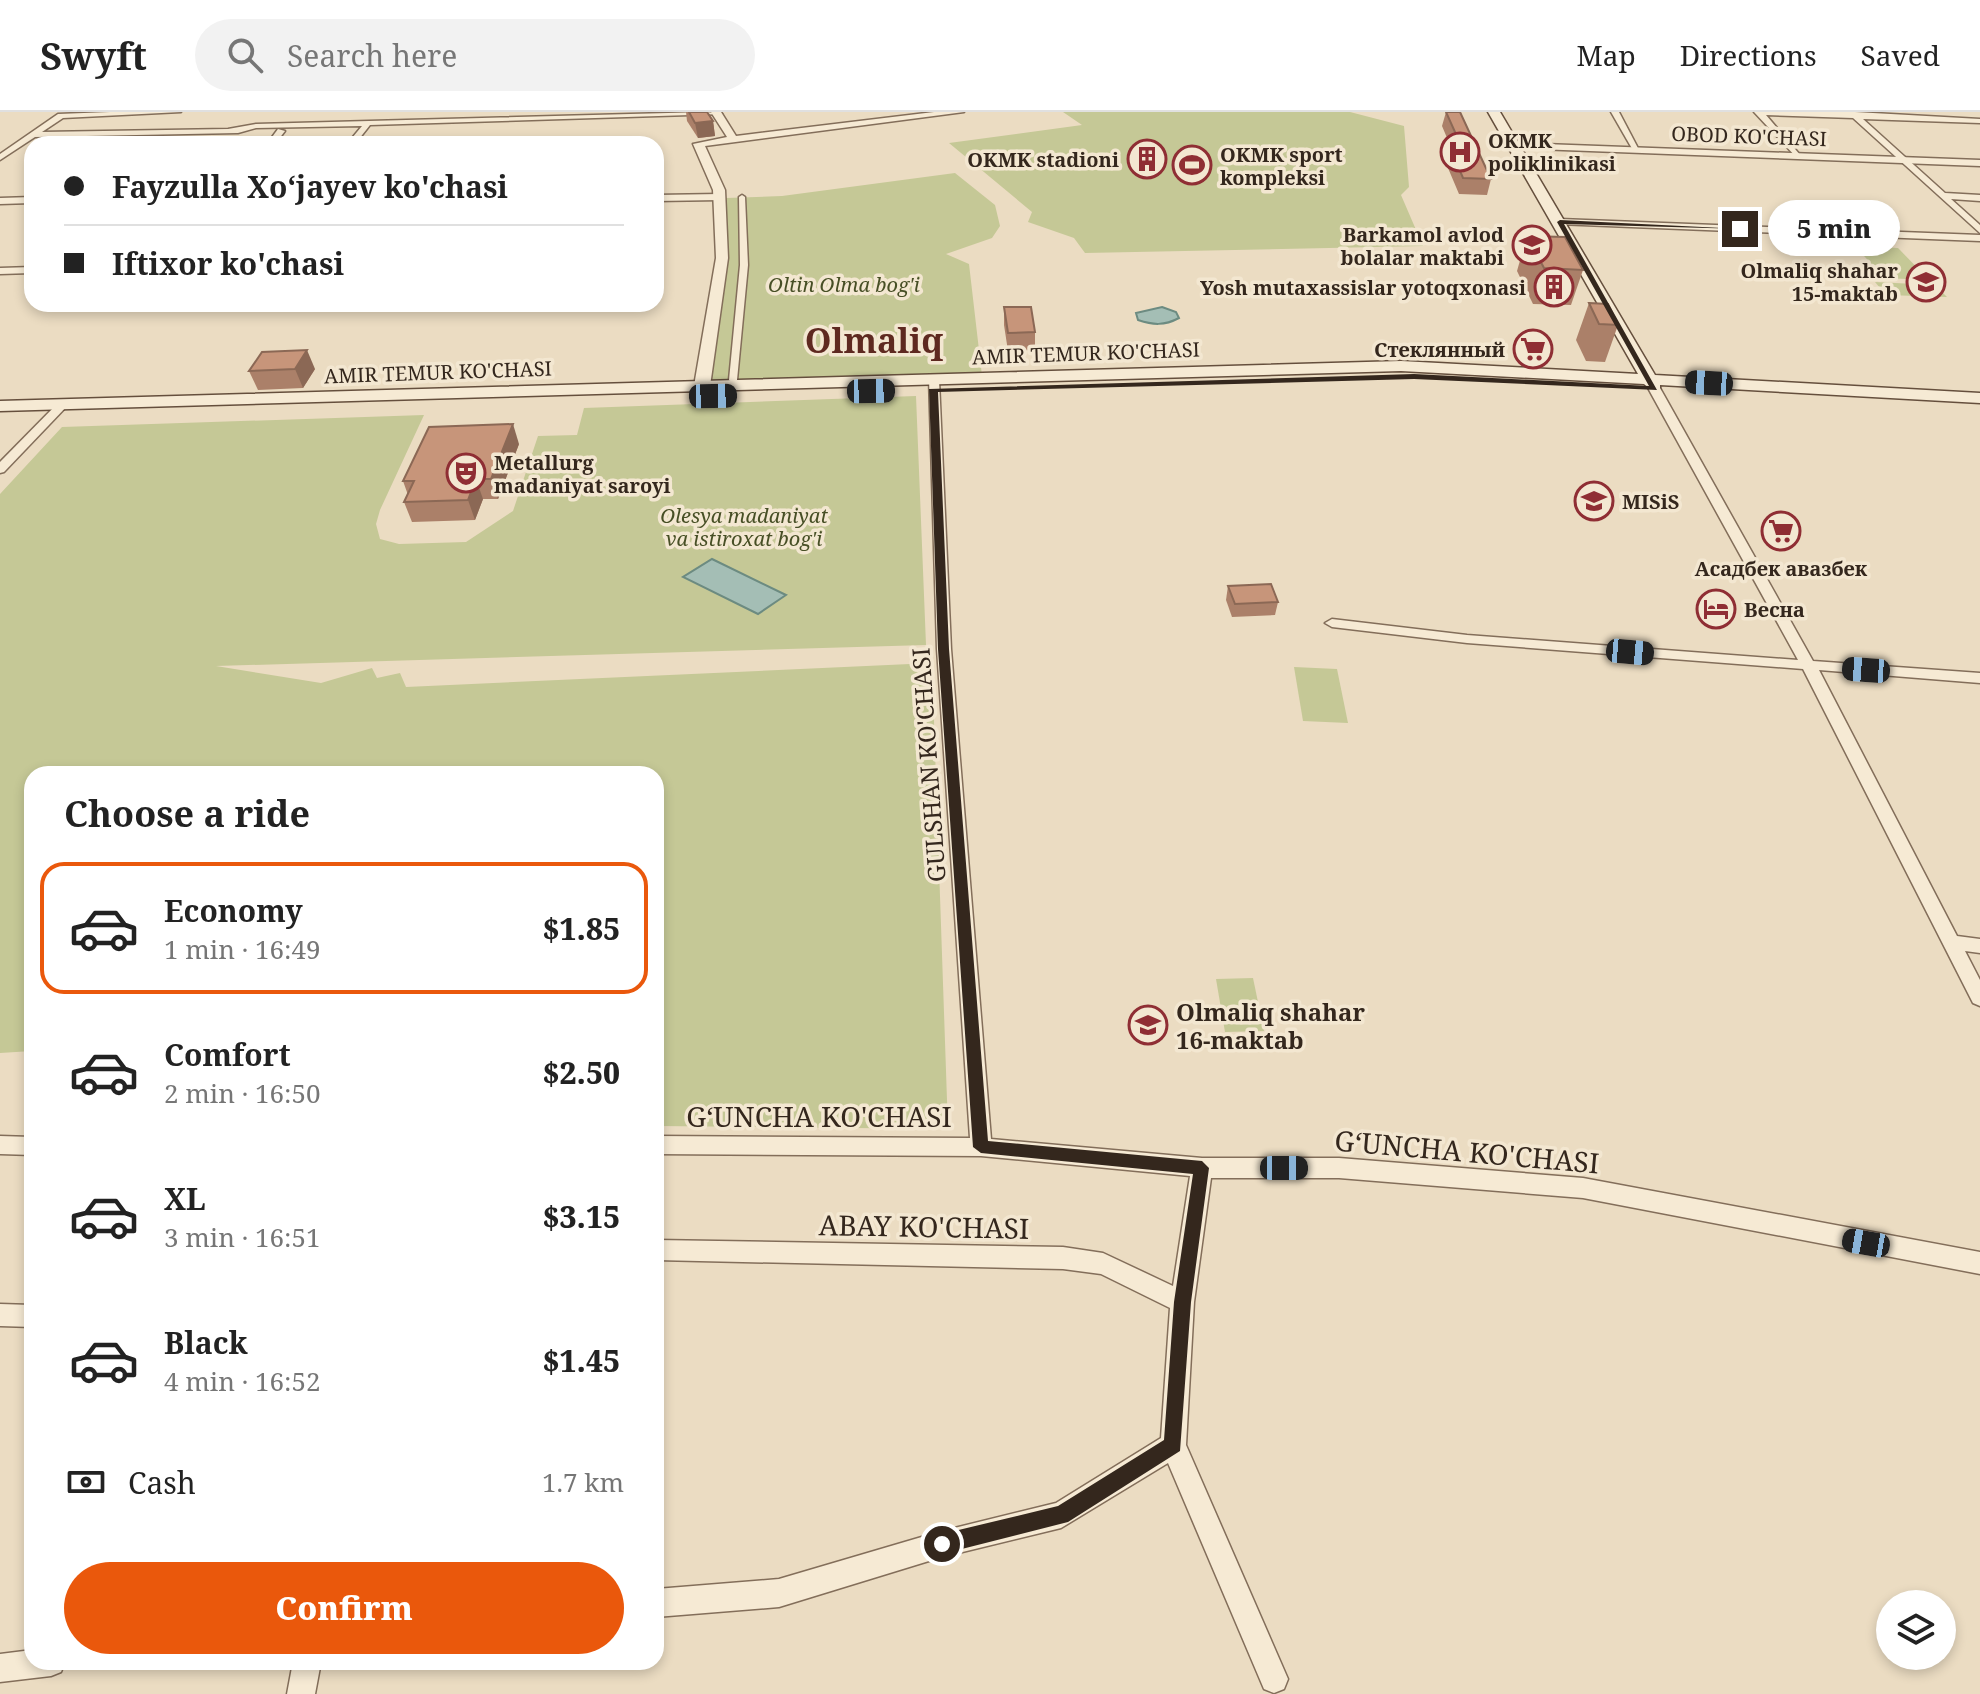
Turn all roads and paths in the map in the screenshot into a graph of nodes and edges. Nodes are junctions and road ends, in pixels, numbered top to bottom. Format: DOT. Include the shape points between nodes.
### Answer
graph roads {
  1 [pos="177,112"];
  2 [pos="419,112"];
  3 [pos="959,112"];
  4 [pos="1494,112"];
  5 [pos="1615,112"];
  6 [pos="1760,112"];
  7 [pos="717,113"];
  8 [pos="633,114"];
  9 [pos="1853,114"];
  10 [pos="1980,121"];
  11 [pos="368,123"];
  12 [pos="411,123"];
  13 [pos="229,131"];
  14 [pos="33,135"];
  15 [pos="277,136"];
  16 [pos="357,136"];
  17 [pos="733,139"];
  18 [pos="24,141"];
  19 [pos="1516,146"];
  20 [pos="1637,150"];
  21 [pos="1797,156"];
  22 [pos="0,158"];
  23 [pos="1903,160"];
  24 [pos="1980,163"];
  25 [pos="1943,196"];
  26 [pos="720,197"];
  27 [pos="742,197"];
  28 [pos="664,198"];
  29 [pos="1980,198"];
  30 [pos="24,200"];
  31 [pos="0,201"];
  32 [pos="1560,222"];
  33 [pos="1980,230"];
  34 [pos="1980,238"];
  35 [pos="24,270"];
  36 [pos="0,271"];
  37 [pos="733,380"];
  38 [pos="933,384"];
  39 [pos="1652,384"];
  40 [pos="702,386"];
  41 [pos="590,394"];
  42 [pos="1980,398"];
  43 [pos="1980,405"];
  44 [pos="0,406"];
  45 [pos="57,410"];
  46 [pos="0,417"];
  47 [pos="0,469"];
  48 [pos="1332,623"];
  49 [pos="1809,666"];
  50 [pos="1980,678"];
  51 [pos="1953,943"];
  52 [pos="1980,946"];
  53 [pos="1980,998"];
  54 [pos="0,1145"];
  55 [pos="664,1145"];
  56 [pos="24,1146"];
  57 [pos="981,1147"];
  58 [pos="1202,1168"];
  59 [pos="664,1250"];
  60 [pos="1980,1263"];
  61 [pos="1182,1302"];
  62 [pos="0,1315"];
  63 [pos="24,1316"];
  64 [pos="1173,1445"];
  65 [pos="664,1602"];
  66 [pos="24,1665"];
  67 [pos="0,1668"];
  68 [pos="306,1670"];
  69 [pos="1274,1679"];
  70 [pos="301,1694"];
  1 -- 14 [label="street" via="61,116"];
  2 -- 12 [label="street"];
  3 -- 17 [label="street"];
  4 -- 19 [label="main road"];
  5 -- 20 [label="street"];
  6 -- 9 [label="street"];
  6 -- 21 [label="street"];
  7 -- 8 [label="street"];
  7 -- 17 [label="street"];
  8 -- 12 [label="street"];
  9 -- 10 [label="street"];
  9 -- 23 [label="street"];
  11 -- 12 [label="street"];
  11 -- 13 [label="street"];
  11 -- 16 [label="street"];
  13 -- 14 [label="street"];
  13 -- 15 [label="street" via="281,131"];
  17 -- 26 [label="street" via="698,144"];
  18 -- 22 [label="street"];
  19 -- 20 [label="street, OBOD KO'CHASI"];
  19 -- 32 [label="main road"];
  20 -- 21 [label="street, OBOD KO'CHASI"];
  21 -- 23 [label="street, OBOD KO'CHASI"];
  23 -- 24 [label="street, OBOD KO'CHASI"];
  23 -- 25 [label="street"];
  25 -- 29 [label="street"];
  25 -- 33 [label="street"];
  26 -- 28 [label="street"];
  26 -- 40 [label="street" via="722,258"];
  27 -- 37 [label="street" via="744,265"];
  30 -- 31 [label="street"];
  32 -- 34 [label="street"];
  32 -- 39 [label="main road"];
  35 -- 36 [label="street"];
  38 -- 39 [label="main road, AMIR TEMUR KO'CHASI" via="1414,377"];
  38 -- 40 [label="main road, AMIR TEMUR KO'CHASI"];
  38 -- 41 [label="main road, AMIR TEMUR KO'CHASI"];
  38 -- 57 [label="street, GULSHAN KO'CHASI" via="944,649"];
  39 -- 42 [label="main road, AMIR TEMUR KO'CHASI"];
  39 -- 43 [label="main road, AMIR TEMUR KO'CHASI"];
  39 -- 49 [label="street"];
  40 -- 41 [label="main road, AMIR TEMUR KO'CHASI"];
  41 -- 45 [label="main road, AMIR TEMUR KO'CHASI"];
  44 -- 45 [label="main road, AMIR TEMUR KO'CHASI"];
  45 -- 46 [label="main road, AMIR TEMUR KO'CHASI"];
  45 -- 47 [label="street"];
  48 -- 49 [label="street"];
  49 -- 50 [label="street"];
  49 -- 51 [label="street"];
  51 -- 52 [label="street"];
  51 -- 53 [label="street"];
  54 -- 56 [label="street"];
  55 -- 57 [label="street, G‘UNCHA KO'CHASI"];
  57 -- 58 [label="street, G‘UNCHA KO'CHASI"];
  58 -- 60 [label="street, G‘UNCHA KO'CHASI" via="1339,1168 1583,1188"];
  58 -- 61 [label="street"];
  59 -- 61 [label="street, ABAY KO'CHASI" via="1063,1258 1103,1264"];
  61 -- 64 [label="street"];
  62 -- 63 [label="street"];
  64 -- 65 [label="street" via="1061,1515 779,1593"];
  64 -- 69 [label="street"];
  66 -- 67 [label="street"];
  68 -- 70 [label="street"];
}
